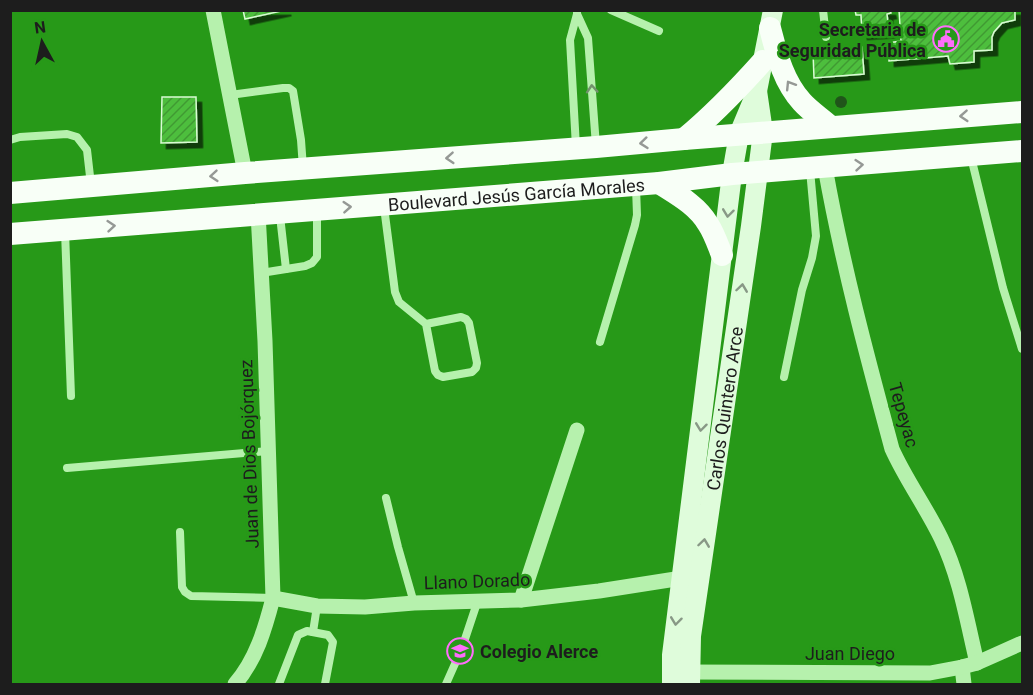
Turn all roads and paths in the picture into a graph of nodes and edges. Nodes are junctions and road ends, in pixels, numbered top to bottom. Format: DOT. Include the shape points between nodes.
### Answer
graph roads {
  1 [pos="213,10"];
  2 [pos="612,10"];
  3 [pos="823,10"];
  4 [pos="577,12"];
  5 [pos="772,19"];
  6 [pos="659,31"];
  7 [pos="826,37"];
  8 [pos="763,61"];
  9 [pos="757,91"];
  10 [pos="230,95"];
  11 [pos="1023,112"];
  12 [pos="831,126"];
  13 [pos="763,132"];
  14 [pos="738,134"];
  15 [pos="684,139"];
  16 [pos="10,140"];
  17 [pos="586,148"];
  18 [pos="1023,151"];
  19 [pos="971,155"];
  20 [pos="817,168"];
  21 [pos="304,170"];
  22 [pos="758,172"];
  23 [pos="245,173"];
  24 [pos="732,174"];
  25 [pos="659,183"];
  26 [pos="636,184"];
  27 [pos="91,186"];
  28 [pos="10,193"];
  29 [pos="384,204"];
  30 [pos="317,209"];
  31 [pos="269,213"];
  32 [pos="64,229"];
  33 [pos="10,234"];
  34 [pos="722,255"];
  35 [pos="286,269"];
  36 [pos="261,273"];
  37 [pos="426,324"];
  38 [pos="600,342"];
  39 [pos="1023,349"];
  40 [pos="784,377"];
  41 [pos="71,396"];
  42 [pos="704,401"];
  43 [pos="725,403"];
  44 [pos="577,430"];
  45 [pos="268,451"];
  46 [pos="67,468"];
  47 [pos="386,498"];
  48 [pos="180,532"];
  49 [pos="682,578"];
  50 [pos="273,598"];
  51 [pos="521,600"];
  52 [pos="414,603"];
  53 [pos="477,603"];
  54 [pos="317,606"];
  55 [pos="313,632"];
  56 [pos="1023,643"];
  57 [pos="969,665"];
  58 [pos="681,678"];
  59 [pos="778,679"];
  60 [pos="235,684"];
  61 [pos="279,684"];
  62 [pos="325,684"];
  63 [pos="446,684"];
  64 [pos="964,684"];
  1 -- 10 [label="street"];
  2 -- 6 [label="lane"];
  3 -- 7 [label="lane"];
  4 -- 17 [label="lane" via="570,40"];
  17 -- 4 [label="lane, one-way" via="588,38"];
  5 -- 8 [label="main road"];
  12 -- 5 [label="main road, one-way" via="803,104 785,79"];
  8 -- 9 [label="main road"];
  8 -- 15 [label="main road" via="724,104"];
  9 -- 13 [label="main road, Carlos Quintero Arce"];
  9 -- 14 [label="main road, Carlos Quintero Arce"];
  10 -- 21 [label="lane" via="283,88 293,91"];
  10 -- 23 [label="street"];
  11 -- 12 [label="main road, one-way"];
  12 -- 13 [label="main road"];
  13 -- 14 [label="main road"];
  13 -- 22 [label="main road, Carlos Quintero Arce"];
  14 -- 15 [label="main road"];
  14 -- 24 [label="main road, Carlos Quintero Arce"];
  15 -- 17 [label="main road, one-way"];
  16 -- 27 [label="lane" via="68,134 77,137 87,150"];
  17 -- 21 [label="main road, one-way"];
  18 -- 19 [label="main road, Boulevard Jesús García Morales"];
  20 -- 19 [label="main road, Boulevard Jesús García Morales, one-way"];
  19 -- 39 [label="lane" via="1003,288"];
  20 -- 22 [label="main road, Boulevard Jesús García Morales"];
  20 -- 40 [label="lane" via="816,236"];
  20 -- 57 [label="street, Tepeyac" via="892,449 952,562"];
  21 -- 23 [label="main road"];
  22 -- 24 [label="main road, Boulevard Jesús García Morales"];
  43 -- 22 [label="main road, Carlos Quintero Arce, one-way"];
  23 -- 27 [label="main road, one-way"];
  24 -- 25 [label="main road, Boulevard Jesús García Morales"];
  24 -- 34 [label="main road, Carlos Quintero Arce, one-way"];
  25 -- 26 [label="main road, Boulevard Jesús García Morales"];
  25 -- 34 [label="main road" via="695,208 708,223"];
  26 -- 29 [label="main road, Boulevard Jesús García Morales"];
  26 -- 38 [label="lane" via="635,225"];
  27 -- 28 [label="main road"];
  30 -- 29 [label="main road, Boulevard Jesús García Morales, one-way"];
  29 -- 37 [label="lane" via="395,292 399,302"];
  30 -- 31 [label="main road, Boulevard Jesús García Morales"];
  30 -- 35 [label="lane" via="317,257 305,266"];
  32 -- 31 [label="main road, Boulevard Jesús García Morales, one-way"];
  31 -- 35 [label="lane"];
  31 -- 36 [label="street, Juan de Dios Bojórquez"];
  32 -- 33 [label="main road, Boulevard Jesús García Morales"];
  32 -- 41 [label="lane"];
  34 -- 42 [label="main road, Carlos Quintero Arce"];
  35 -- 36 [label="lane"];
  36 -- 45 [label="street, Juan de Dios Bojórquez"];
  37 -- 37 [label="lane" via="466,319 476,368 462,374 438,375"];
  42 -- 43 [label="main road"];
  42 -- 49 [label="main road, Carlos Quintero Arce, one-way"];
  58 -- 43 [label="main road, Carlos Quintero Arce, one-way" via="691,636"];
  44 -- 51 [label="street"];
  45 -- 46 [label="lane"];
  45 -- 50 [label="street, Juan de Dios Bojórquez"];
  47 -- 52 [label="lane"];
  48 -- 50 [label="lane" via="185,592 191,596"];
  49 -- 51 [label="street, Llano Dorado"];
  49 -- 58 [label="main road, Carlos Quintero Arce, one-way" via="672,655"];
  50 -- 54 [label="street, Llano Dorado"];
  50 -- 60 [label="street, Juan de Dios Bojórquez" via="249,668"];
  51 -- 53 [label="street, Llano Dorado"];
  52 -- 53 [label="street, Llano Dorado"];
  52 -- 54 [label="street, Llano Dorado"];
  53 -- 63 [label="lane"];
  54 -- 55 [label="lane"];
  55 -- 61 [label="lane" via="298,635"];
  55 -- 62 [label="lane" via="328,635 333,642"];
  56 -- 57 [label="street, Juan Diego"];
  57 -- 59 [label="street, Juan Diego" via="921,673"];
  57 -- 64 [label="street, Tepeyac"];
  58 -- 59 [label="street, Juan Diego"];
}
